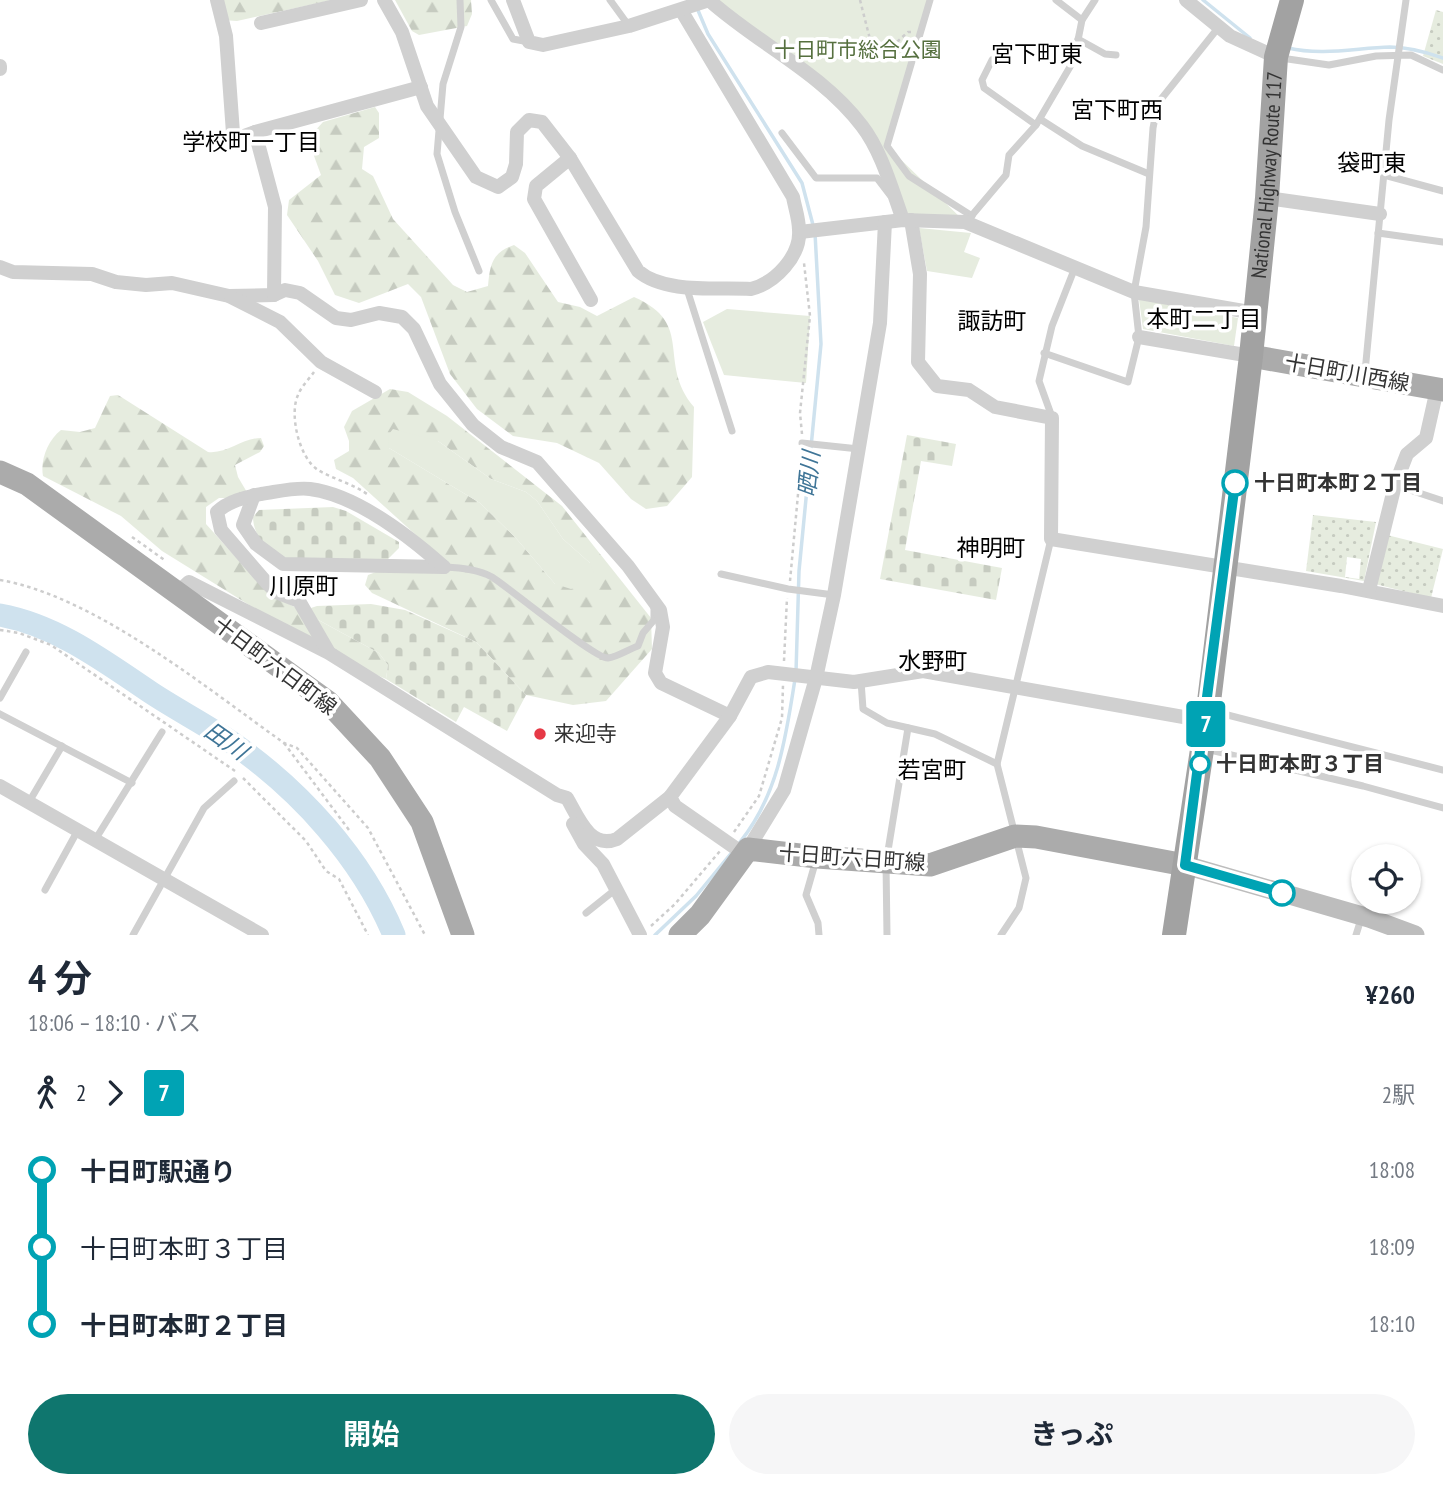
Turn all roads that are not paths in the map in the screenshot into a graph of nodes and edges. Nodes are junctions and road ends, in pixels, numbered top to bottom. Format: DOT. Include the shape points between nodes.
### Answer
graph roads {
  1 [pos="216,0"];
  2 [pos="361,0"];
  3 [pos="384,0"];
  4 [pos="460,0"];
  5 [pos="491,0"];
  6 [pos="513,0"];
  7 [pos="610,0"];
  8 [pos="709,0"];
  9 [pos="930,0"];
  10 [pos="1056,0"];
  11 [pos="1095,0"];
  12 [pos="1185,0"];
  13 [pos="1292,0"];
  14 [pos="1406,0"];
  15 [pos="679,5"];
  16 [pos="1082,20"];
  17 [pos="261,23"];
  18 [pos="629,26"];
  19 [pos="1218,28"];
  20 [pos="1078,38"];
  21 [pos="528,42"];
  22 [pos="1397,54"];
  23 [pos="1116,55"];
  24 [pos="1276,57"];
  25 [pos="992,60"];
  26 [pos="1443,70"];
  27 [pos="421,87"];
  28 [pos="1038,122"];
  29 [pos="440,126"];
  30 [pos="256,132"];
  31 [pos="782,133"];
  32 [pos="570,158"];
  33 [pos="1149,174"];
  34 [pos="1384,175"];
  35 [pos="1442,189"];
  36 [pos="1267,198"];
  37 [pos="897,203"];
  38 [pos="1380,214"];
  39 [pos="968,219"];
  40 [pos="907,220"];
  41 [pos="885,222"];
  42 [pos="804,232"];
  43 [pos="1378,233"];
  44 [pos="1443,241"];
  45 [pos="0,267"];
  46 [pos="1074,270"];
  47 [pos="479,271"];
  48 [pos="686,285"];
  49 [pos="1134,292"];
  50 [pos="274,295"];
  51 [pos="229,296"];
  52 [pos="591,300"];
  53 [pos="1255,313"];
  54 [pos="1139,337"];
  55 [pos="1044,353"];
  56 [pos="1251,355"];
  57 [pos="1364,376"];
  58 [pos="1440,389"];
  59 [pos="374,392"];
  60 [pos="1052,418"];
  61 [pos="732,432"];
  62 [pos="802,443"];
  63 [pos="859,449"];
  64 [pos="0,472"];
  65 [pos="1395,485"];
  66 [pos="254,495"];
  67 [pos="1443,501"];
  68 [pos="1051,539"];
  69 [pos="443,567"];
  70 [pos="1225,567"];
  71 [pos="721,574"];
  72 [pos="1369,590"];
  73 [pos="177,593"];
  74 [pos="834,595"];
  75 [pos="654,603"];
  76 [pos="1443,606"];
  77 [pos="26,652"];
  78 [pos="329,653"];
  79 [pos="810,677"];
  80 [pos="861,681"];
  81 [pos="1015,686"];
  82 [pos="0,698"];
  83 [pos="0,714"];
  84 [pos="730,716"];
  85 [pos="1207,716"];
  86 [pos="908,728"];
  87 [pos="162,732"];
  88 [pos="62,746"];
  89 [pos="1202,748"];
  90 [pos="997,764"];
  91 [pos="1443,770"];
  92 [pos="234,781"];
  93 [pos="132,783"];
  94 [pos="0,786"];
  95 [pos="557,795"];
  96 [pos="670,797"];
  97 [pos="29,802"];
  98 [pos="1443,808"];
  99 [pos="78,830"];
  100 [pos="1015,836"];
  101 [pos="95,840"];
  102 [pos="740,848"];
  103 [pos="817,858"];
  104 [pos="886,863"];
  105 [pos="1185,865"];
  106 [pos="166,881"];
  107 [pos="616,889"];
  108 [pos="45,890"];
  109 [pos="586,913"];
  110 [pos="1365,918"];
  111 [pos="645,931"];
  112 [pos="252,932"];
  113 [pos="134,934"];
  114 [pos="463,935"];
  115 [pos="680,935"];
  116 [pos="819,935"];
  117 [pos="887,935"];
  118 [pos="1001,935"];
  119 [pos="1174,935"];
  120 [pos="1415,935"];
  1 -- 30 [label="street" via="226,36 233,133 241,137"];
  2 -- 17 [label="street"];
  3 -- 27 [label="street" via="402,32"];
  4 -- 29 [label="lane" via="461,27 443,84"];
  5 -- 21 [label="lane" via="513,39"];
  6 -- 21 [label="street"];
  7 -- 18 [label="lane"];
  8 -- 15 [label="street"];
  8 -- 37 [label="street" via="841,104 863,128"];
  9 -- 39 [label="lane" via="887,146 909,176"];
  10 -- 16 [label="lane"];
  11 -- 16 [label="lane"];
  12 -- 19 [label="street"];
  13 -- 24 [label="highway, National Highway Route 117"];
  14 -- 22 [label="lane"];
  15 -- 18 [label="street"];
  15 -- 42 [label="street" via="793,197"];
  16 -- 20 [label="lane"];
  18 -- 21 [label="street" via="543,45"];
  19 -- 24 [label="street"];
  19 -- 33 [label="lane" via="1158,103"];
  20 -- 23 [label="lane" via="1105,54"];
  20 -- 28 [label="lane" via="1074,60"];
  22 -- 24 [label="lane" via="1329,65"];
  22 -- 26 [label="lane" via="1411,55"];
  22 -- 34 [label="lane"];
  24 -- 36 [label="highway, National Highway Route 117"];
  25 -- 28 [label="lane" via="982,85"];
  27 -- 29 [label="street"];
  27 -- 30 [label="street"];
  28 -- 33 [label="lane"];
  28 -- 39 [label="lane" via="1009,155 1006,175"];
  29 -- 32 [label="street" via="476,177 498,187 512,177 517,132 529,120 542,122"];
  29 -- 47 [label="lane" via="437,154"];
  30 -- 50 [label="street" via="275,207"];
  31 -- 37 [label="lane" via="810,175 877,178"];
  32 -- 48 [label="street" via="638,271 646,279"];
  32 -- 52 [label="street" via="536,186 534,199"];
  33 -- 49 [label="lane" via="1146,227"];
  34 -- 35 [label="lane"];
  34 -- 38 [label="lane"];
  36 -- 38 [label="street"];
  36 -- 53 [label="highway, National Highway Route 117"];
  37 -- 40 [label="street"];
  38 -- 43 [label="lane"];
  39 -- 40 [label="street"];
  39 -- 46 [label="street"];
  40 -- 41 [label="street"];
  40 -- 60 [label="street" via="920,274 916,353 931,382 970,390 995,407"];
  41 -- 42 [label="street"];
  41 -- 63 [label="street" via="880,323"];
  42 -- 48 [label="street" via="785,268 762,286"];
  43 -- 44 [label="lane"];
  43 -- 57 [label="lane"];
  45 -- 51 [label="street" via="13,272 92,274 146,285 172,283"];
  46 -- 49 [label="street"];
  46 -- 55 [label="lane"];
  48 -- 61 [label="lane"];
  49 -- 53 [label="street"];
  49 -- 54 [label="lane"];
  50 -- 51 [label="street"];
  50 -- 75 [label="street" via="285,290 300,293 336,318 351,320 379,313 402,317 414,329 440,384 473,425 501,447 537,462 597,528"];
  51 -- 59 [label="street" via="280,322 321,362"];
  53 -- 56 [label="highway, National Highway Route 117"];
  54 -- 55 [label="lane" via="1128,382"];
  54 -- 56 [label="street"];
  55 -- 60 [label="lane" via="1039,381"];
  56 -- 57 [label="main road, 十日町川西線"];
  56 -- 70 [label="highway, National Highway Route 117"];
  57 -- 58 [label="main road, 十日町川西線"];
  58 -- 65 [label="street" via="1426,438 1407,454"];
  60 -- 68 [label="street"];
  62 -- 63 [label="lane"];
  63 -- 74 [label="street"];
  64 -- 73 [label="main road, 十日町六日町線" via="27,484"];
  65 -- 67 [label="lane"];
  65 -- 72 [label="street"];
  66 -- 69 [label="street" via="308,488 347,498 416,542"];
  66 -- 69 [label="street" via="243,525 256,544 283,564"];
  66 -- 78 [label="street" via="225,504 218,512 221,530 276,592 299,601"];
  68 -- 70 [label="street"];
  68 -- 81 [label="lane"];
  69 -- 75 [label="lane" via="490,576 594,654 607,658 638,646 654,620"];
  70 -- 72 [label="street"];
  70 -- 85 [label="highway, National Highway Route 117"];
  71 -- 74 [label="lane"];
  72 -- 76 [label="street"];
  73 -- 78 [label="street" via="189,582"];
  73 -- 114 [label="main road, 十日町六日町線" via="328,702 380,758 422,822"];
  74 -- 79 [label="street"];
  75 -- 84 [label="street" via="663,627 655,673 661,683"];
  77 -- 82 [label="lane"];
  78 -- 95 [label="street"];
  79 -- 80 [label="street"];
  79 -- 84 [label="street" via="768,672 751,677"];
  79 -- 102 [label="street" via="784,790"];
  80 -- 81 [label="street" via="923,671"];
  80 -- 86 [label="lane" via="863,709 887,723"];
  81 -- 85 [label="street"];
  81 -- 90 [label="lane"];
  83 -- 88 [label="lane"];
  84 -- 96 [label="street"];
  85 -- 89 [label="highway, National Highway Route 117"];
  85 -- 91 [label="lane"];
  86 -- 90 [label="lane" via="934,734"];
  86 -- 104 [label="lane"];
  87 -- 93 [label="lane"];
  88 -- 93 [label="lane"];
  88 -- 97 [label="lane"];
  89 -- 98 [label="lane"];
  89 -- 105 [label="highway, National Highway Route 117"];
  90 -- 100 [label="lane"];
  92 -- 106 [label="lane" via="204,808"];
  93 -- 101 [label="lane"];
  94 -- 97 [label="street"];
  95 -- 96 [label="street" via="567,798 587,832 609,843"];
  95 -- 107 [label="street"];
  96 -- 102 [label="street" via="675,806"];
  97 -- 99 [label="street"];
  99 -- 101 [label="street"];
  99 -- 108 [label="lane"];
  100 -- 104 [label="main road, 十日町六日町線" via="930,865"];
  100 -- 105 [label="main road, 十日町六日町線"];
  100 -- 118 [label="lane" via="1026,878 1019,908"];
  101 -- 106 [label="street"];
  102 -- 103 [label="main road, 十日町六日町線"];
  102 -- 115 [label="main road" via="700,915"];
  103 -- 104 [label="main road, 十日町六日町線"];
  103 -- 116 [label="lane" via="806,895"];
  104 -- 117 [label="lane"];
  105 -- 110 [label="main road"];
  105 -- 119 [label="highway, National Highway Route 117"];
  106 -- 112 [label="street"];
  106 -- 113 [label="lane"];
  107 -- 109 [label="lane"];
  107 -- 111 [label="street"];
  110 -- 120 [label="main road"];
}
